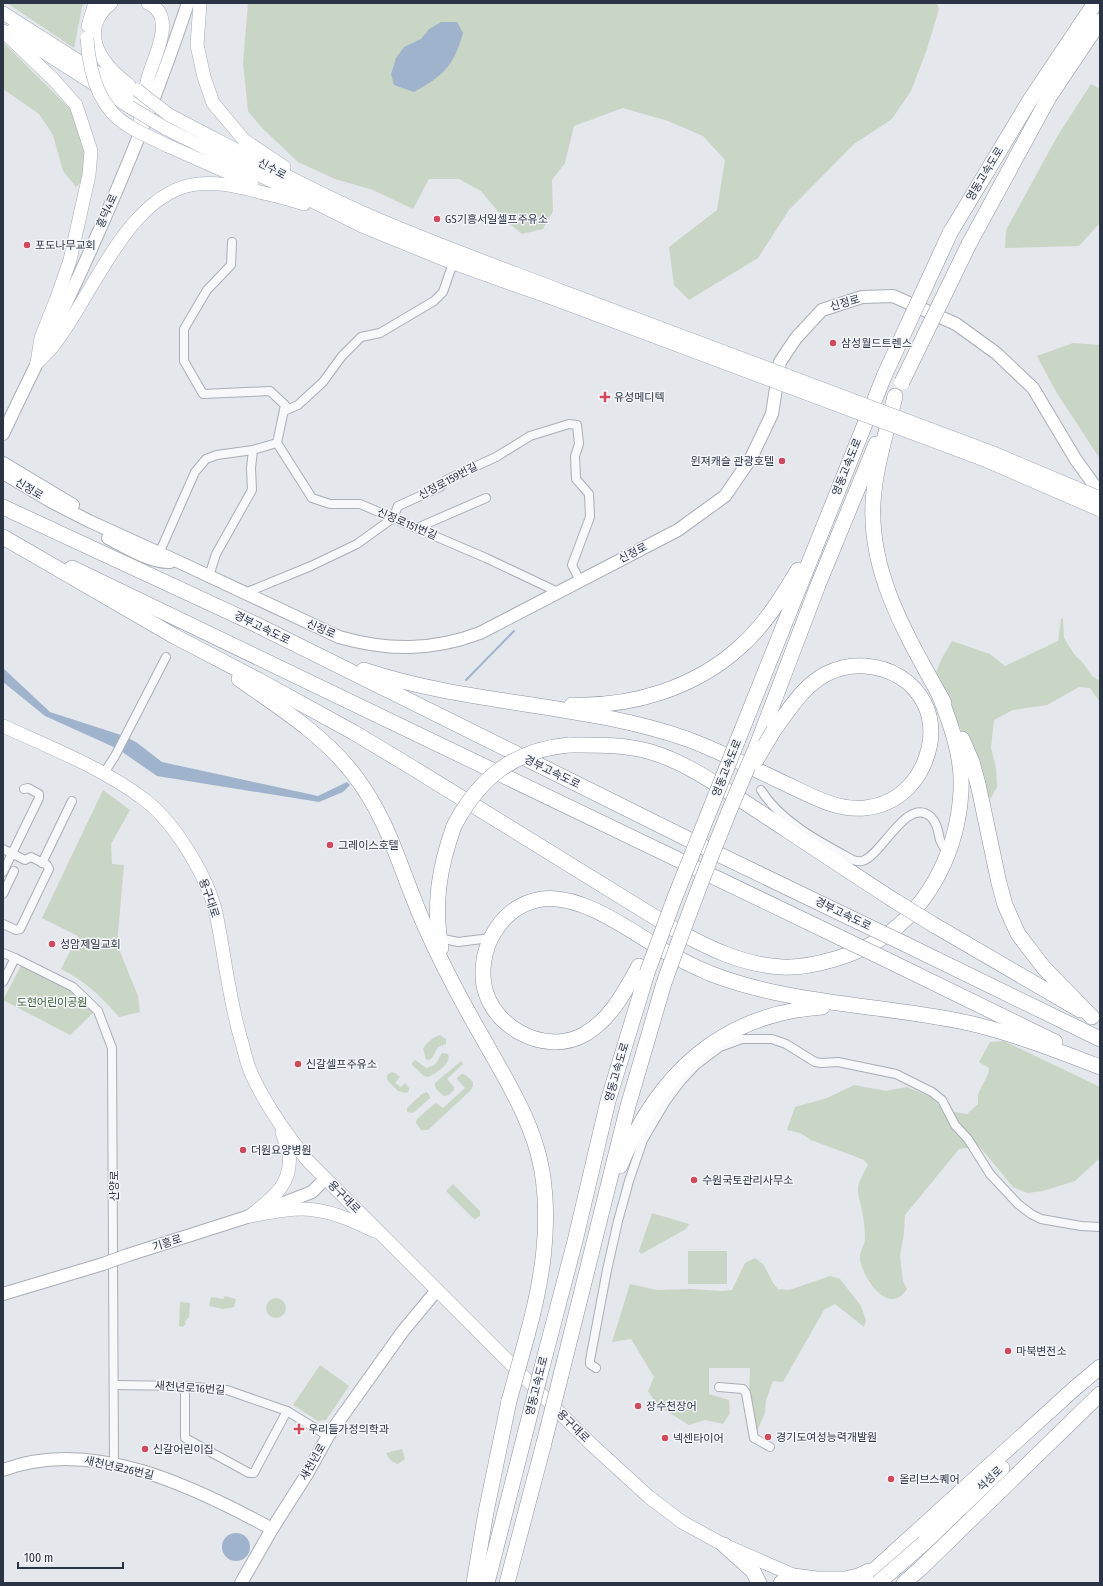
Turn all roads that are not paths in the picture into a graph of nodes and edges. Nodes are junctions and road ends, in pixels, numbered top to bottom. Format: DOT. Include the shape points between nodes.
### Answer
graph roads {
  1 [pos="95,3"];
  2 [pos="111,3"];
  3 [pos="148,3"];
  4 [pos="188,3"];
  5 [pos="200,3"];
  6 [pos="1095,3"];
  7 [pos="3,13"];
  8 [pos="1100,21"];
  9 [pos="3,26"];
  10 [pos="3,31"];
  11 [pos="134,98"];
  12 [pos="139,136"];
  13 [pos="304,186"];
  14 [pos="298,202"];
  15 [pos="362,226"];
  16 [pos="232,242"];
  17 [pos="455,257"];
  18 [pos="558,295"];
  19 [pos="37,364"];
  20 [pos="896,396"];
  21 [pos="284,411"];
  22 [pos="3,434"];
  23 [pos="277,443"];
  24 [pos="253,450"];
  25 [pos="3,463"];
  26 [pos="3,473"];
  27 [pos="3,482"];
  28 [pos="1100,493"];
  29 [pos="486,498"];
  30 [pos="1100,498"];
  31 [pos="3,507"];
  32 [pos="1100,510"];
  33 [pos="393,518"];
  34 [pos="823,527"];
  35 [pos="417,528"];
  36 [pos="3,536"];
  37 [pos="161,548"];
  38 [pos="179,562"];
  39 [pos="209,576"];
  40 [pos="580,581"];
  41 [pos="558,592"];
  42 [pos="245,593"];
  43 [pos="174,636"];
  44 [pos="297,645"];
  45 [pos="166,657"];
  46 [pos="939,694"];
  47 [pos="506,701"];
  48 [pos="3,726"];
  49 [pos="104,773"];
  50 [pos="24,789"];
  51 [pos="761,790"];
  52 [pos="737,792"];
  53 [pos="72,800"];
  54 [pos="3,849"];
  55 [pos="12,854"];
  56 [pos="948,854"];
  57 [pos="42,863"];
  58 [pos="14,871"];
  59 [pos="3,872"];
  60 [pos="3,894"];
  61 [pos="3,924"];
  62 [pos="439,938"];
  63 [pos="490,938"];
  64 [pos="3,952"];
  65 [pos="15,958"];
  66 [pos="643,970"];
  67 [pos="3,982"];
  68 [pos="454,987"];
  69 [pos="860,1006"];
  70 [pos="1096,1019"];
  71 [pos="1100,1039"];
  72 [pos="1100,1063"];
  73 [pos="1100,1067"];
  74 [pos="280,1126"];
  75 [pos="326,1179"];
  76 [pos="250,1216"];
  77 [pos="597,1223"];
  78 [pos="1100,1227"];
  79 [pos="382,1235"];
  80 [pos="437,1290"];
  81 [pos="3,1294"];
  82 [pos="1100,1364"];
  83 [pos="1100,1367"];
  84 [pos="596,1368"];
  85 [pos="1100,1372"];
  86 [pos="114,1385"];
  87 [pos="185,1386"];
  88 [pos="718,1387"];
  89 [pos="1075,1388"];
  90 [pos="1099,1394"];
  91 [pos="287,1411"];
  92 [pos="328,1436"];
  93 [pos="770,1447"];
  94 [pos="114,1464"];
  95 [pos="3,1470"];
  96 [pos="272,1529"];
  97 [pos="906,1542"];
  98 [pos="724,1545"];
  99 [pos="926,1546"];
  100 [pos="884,1562"];
  101 [pos="921,1568"];
  102 [pos="787,1579"];
  103 [pos="241,1583"];
  104 [pos="474,1583"];
  105 [pos="487,1583"];
  106 [pos="507,1583"];
  107 [pos="759,1583"];
  108 [pos="814,1583"];
  109 [pos="860,1583"];
  110 [pos="878,1583"];
  111 [pos="891,1583"];
  112 [pos="904,1583"];
  113 [pos="916,1583"];
  1 -- 14 [label="main road, bridge" via="88,24 87,38 93,78 107,105 126,124 226,173"];
  2 -- 11 [label="main road" via="102,11 96,23 94,39 106,64 121,79"];
  3 -- 12 [label="main road" via="159,14 163,28 140,110"];
  4 -- 12 [label="street, 흥덕4로"];
  5 -- 13 [label="main road" via="197,45 213,103 244,140 282,166"];
  6 -- 34 [label="highway, 영동고속도로, bridge" via="1030,100 950,233 885,374"];
  7 -- 11 [label="main road, 신수로"];
  8 -- 20 [label="highway, 영동고속도로, bridge" via="1049,97 969,244"];
  9 -- 11 [label="main road, 신수로"];
  10 -- 19 [label="main road" via="76,105 91,151 89,175 70,260 41,338"];
  11 -- 13 [label="main road, 신수로, bridge"];
  11 -- 15 [label="main road, 신수로, bridge" via="165,128"];
  12 -- 19 [label="street, 흥덕4로"];
  13 -- 17 [label="main road, 신수로"];
  14 -- 15 [label="main road"];
  14 -- 19 [label="main road" via="222,183 191,185 159,200 141,214 117,246 54,345"];
  15 -- 17 [label="main road, 신수로"];
  16 -- 21 [label="street" via="231,265 207,290 184,329 184,361 203,394 270,391 285,405"];
  17 -- 18 [label="main road, 신수로"];
  17 -- 21 [label="street" via="443,292 434,301 380,333 361,337 342,356 323,382 298,406"];
  18 -- 30 [label="main road, bridge" via="991,452"];
  18 -- 32 [label="main road, bridge" via="987,461"];
  19 -- 22 [label="street, 흥덕4로"];
  20 -- 46 [label="highway" via="882,448 874,494 874,543 883,580 897,615"];
  20 -- 52 [label="highway, 영동고속도로, bridge"];
  21 -- 23 [label="street"];
  23 -- 24 [label="street"];
  23 -- 33 [label="street, 신정로151번길" via="312,498 330,504 360,504"];
  24 -- 37 [label="street" via="206,459 195,472"];
  24 -- 39 [label="street" via="252,490 216,554"];
  25 -- 37 [label="street" via="89,514"];
  26 -- 38 [label="street, 신정로" via="88,521"];
  27 -- 38 [label="street" via="149,558 162,563"];
  28 -- 40 [label="street, 신정로" via="1076,460 1033,388 996,353 956,324 893,296 862,297 822,310 792,344 780,362 772,414 751,458 725,496 678,530"];
  29 -- 35 [label="street"];
  31 -- 44 [label="highway, 경부고속도로"];
  33 -- 35 [label="street, 신정로151번길"];
  33 -- 40 [label="street, 신정로159번길" via="398,506 440,488 446,480 496,457 530,436 569,424 577,425 579,444 575,456 576,479 589,494 590,517 572,565"];
  33 -- 42 [label="street, 신정로159번길" via="357,544"];
  34 -- 47 [label="highway" via="774,608 755,632 724,661 704,673 656,694 612,703 586,706"];
  34 -- 66 [label="highway, 영동고속도로, bridge" via="675,897"];
  35 -- 41 [label="street, 신정로151번길"];
  36 -- 43 [label="highway"];
  36 -- 72 [label="highway, 경부고속도로, bridge"];
  37 -- 38 [label="street"];
  38 -- 39 [label="street, 신정로"];
  39 -- 42 [label="street, 신정로"];
  40 -- 41 [label="street, 신정로"];
  41 -- 42 [label="street, 신정로" via="463,640 443,644 388,647 339,637"];
  43 -- 56 [label="highway" via="353,732 700,944 742,960 782,967 800,966 819,964 866,947 883,938 918,905 935,883"];
  43 -- 68 [label="highway" via="308,728 324,741 354,774 384,821 424,923"];
  44 -- 47 [label="highway" via="349,666 388,678"];
  44 -- 71 [label="highway, 경부고속도로, bridge" via="720,855"];
  45 -- 49 [label="street" via="116,756"];
  46 -- 56 [label="highway" via="952,728 961,768 959,816"];
  46 -- 70 [label="highway" via="972,762 999,883 1005,905 1018,934 1044,968"];
  47 -- 52 [label="highway, bridge" via="660,730 702,745 825,802 867,808 887,802 904,792 918,777 926,759 930,739 928,714 911,686 888,671 858,665 836,670 817,679 800,695 774,730"];
  48 -- 49 [label="main road, 용구대로"];
  49 -- 74 [label="main road, 용구대로" via="145,800 167,821 183,842 202,877 215,912 235,1022 251,1075"];
  50 -- 55 [label="street" via="28,788 39,794 39,798"];
  51 -- 56 [label="street" via="768,802 783,816 853,860 866,859 903,820 920,813 931,817 936,823 940,840"];
  52 -- 77 [label="highway, 영동고속도로, bridge" via="664,983"];
  53 -- 57 [label="street"];
  54 -- 55 [label="street"];
  55 -- 57 [label="street" via="25,860 31,857"];
  55 -- 59 [label="street"];
  57 -- 61 [label="street" via="48,865 49,869 20,929 16,930"];
  58 -- 60 [label="street"];
  62 -- 63 [label="street" via="458,942"];
  62 -- 68 [label="highway" via="445,968"];
  62 -- 70 [label="highway, bridge" via="437,915 442,864 454,826 463,809 485,783 504,767 537,750 569,745 628,747 671,759 706,778 934,926"];
  63 -- 66 [label="highway" via="483,966 484,988 489,1001 504,1023 538,1040 564,1041 583,1036 592,1030 606,1017"];
  63 -- 69 [label="highway" via="508,914 523,905 541,900 568,901 595,910 688,964 728,980 774,992"];
  64 -- 65 [label="street, 산양로"];
  65 -- 67 [label="street"];
  65 -- 86 [label="street, 산양로" via="73,987 98,1010 112,1048"];
  66 -- 105 [label="highway, 영동고속도로, bridge"];
  68 -- 104 [label="highway, bridge" via="519,1103 529,1126 542,1169 547,1222 541,1277 509,1401"];
  69 -- 73 [label="highway" via="963,1022"];
  69 -- 77 [label="highway" via="799,1009 777,1013 738,1029 698,1053 668,1083 639,1125 626,1150"];
  74 -- 75 [label="main road, 용구대로"];
  74 -- 76 [label="main road" via="289,1154 286,1181 275,1195"];
  75 -- 76 [label="street, 기흥로" via="312,1192"];
  75 -- 79 [label="main road, 용구대로"];
  76 -- 79 [label="main road" via="301,1209 317,1210 362,1225"];
  76 -- 81 [label="street, 기흥로, bridge"];
  77 -- 106 [label="highway, 영동고속도로, bridge"];
  78 -- 84 [label="street" via="1041,1219 1018,1204 990,1174 968,1139 955,1125 942,1100 932,1092 896,1074 838,1062 815,1062 786,1044 772,1039 742,1039 720,1047 696,1065 666,1101 644,1140 629,1181 607,1270 590,1360 590,1364"];
  79 -- 80 [label="main road, 용구대로"];
  80 -- 92 [label="street, 새천년로" via="403,1331"];
  80 -- 98 [label="main road, 용구대로" via="590,1443 649,1497 682,1522"];
  82 -- 89 [label="street"];
  83 -- 89 [label="highway"];
  85 -- 99 [label="highway, 석성로"];
  86 -- 87 [label="street, 새천년로16번길"];
  86 -- 94 [label="street, 산양로"];
  87 -- 91 [label="street, 새천년로16번길" via="227,1390"];
  87 -- 91 [label="street" via="185,1438 248,1473 254,1473"];
  88 -- 93 [label="street" via="743,1389 746,1393 754,1438"];
  89 -- 97 [label="highway"];
  90 -- 99 [label="highway, 석성로"];
  90 -- 101 [label="highway"];
  91 -- 92 [label="street, 새천년로16번길"];
  92 -- 96 [label="street, 새천년로"];
  94 -- 95 [label="street, 새천년로26번길" via="77,1458 49,1459"];
  94 -- 96 [label="street, 새천년로26번길" via="146,1472 219,1500"];
  96 -- 103 [label="street, 새천년로"];
  97 -- 100 [label="highway"];
  97 -- 101 [label="highway" via="903,1554 907,1565 910,1570"];
  98 -- 102 [label="main road, 용구대로"];
  98 -- 107 [label="highway" via="753,1571"];
  99 -- 110 [label="highway, 석성로, bridge"];
  99 -- 111 [label="highway, 석성로"];
  100 -- 102 [label="highway" via="871,1571 845,1579"];
  100 -- 109 [label="highway"];
  101 -- 112 [label="highway"];
  101 -- 113 [label="highway"];
  102 -- 108 [label="main road, 용구대로"];
}
